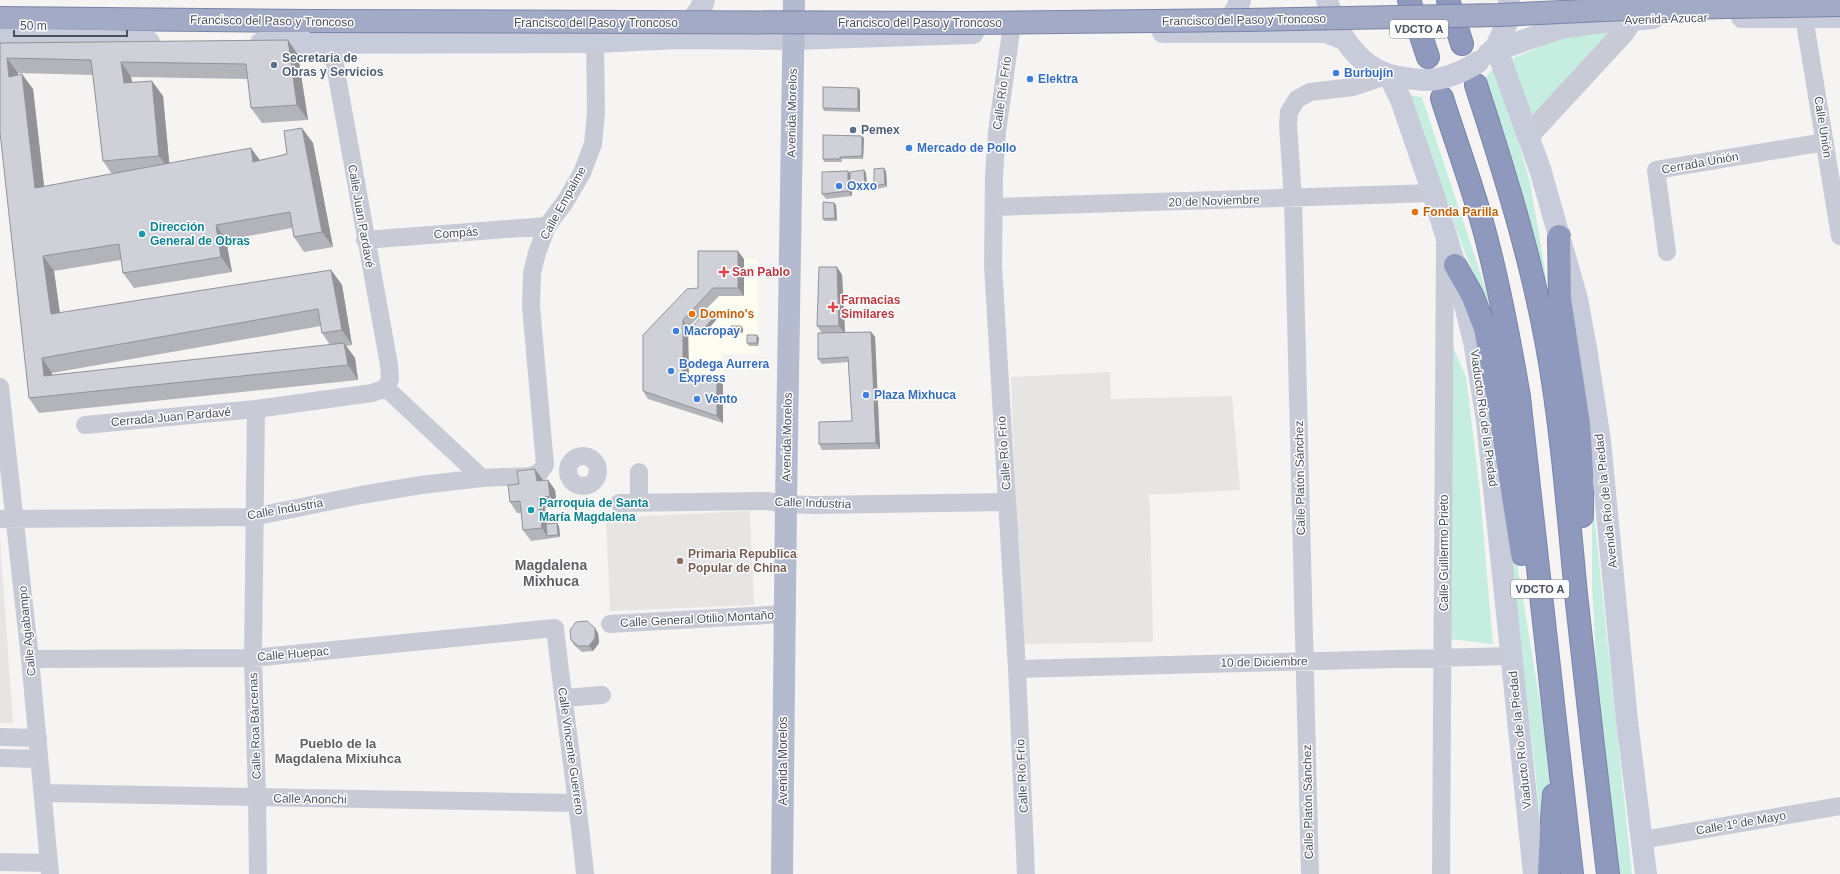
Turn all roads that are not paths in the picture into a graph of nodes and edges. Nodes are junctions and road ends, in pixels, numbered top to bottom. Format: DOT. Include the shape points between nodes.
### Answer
graph roads {
  1 [pos="704,0"];
  2 [pos="794,0"];
  3 [pos="1240,0"];
  4 [pos="1328,0"];
  5 [pos="1410,0"];
  6 [pos="1448,0"];
  7 [pos="1509,0"];
  8 [pos="1657,0"];
  9 [pos="1840,5"];
  10 [pos="1633,10"];
  11 [pos="1675,17"];
  12 [pos="1804,17"];
  13 [pos="1840,17"];
  14 [pos="0,18"];
  15 [pos="1011,32"];
  16 [pos="1215,32"];
  17 [pos="679,38"];
  18 [pos="0,39"];
  19 [pos="793,39"];
  20 [pos="1344,39"];
  21 [pos="595,42"];
  22 [pos="166,43"];
  23 [pos="245,43"];
  24 [pos="331,43"];
  25 [pos="1462,44"];
  26 [pos="1496,47"];
  27 [pos="1428,57"];
  28 [pos="1389,75"];
  29 [pos="1476,85"];
  30 [pos="1442,98"];
  31 [pos="1528,136"];
  32 [pos="1825,142"];
  33 [pos="1433,193"];
  34 [pos="1293,198"];
  35 [pos="994,207"];
  36 [pos="547,226"];
  37 [pos="1445,233"];
  38 [pos="1559,236"];
  39 [pos="1840,236"];
  40 [pos="366,240"];
  41 [pos="1667,252"];
  42 [pos="1455,265"];
  43 [pos="0,387"];
  44 [pos="386,388"];
  45 [pos="256,409"];
  46 [pos="85,425"];
  47 [pos="570,465"];
  48 [pos="538,470"];
  49 [pos="639,472"];
  50 [pos="482,478"];
  51 [pos="6,496"];
  52 [pos="1007,502"];
  53 [pos="619,503"];
  54 [pos="639,503"];
  55 [pos="786,504"];
  56 [pos="253,516"];
  57 [pos="38,518"];
  58 [pos="7,519"];
  59 [pos="1578,610"];
  60 [pos="785,614"];
  61 [pos="610,624"];
  62 [pos="555,628"];
  63 [pos="1512,656"];
  64 [pos="30,658"];
  65 [pos="253,658"];
  66 [pos="1444,659"];
  67 [pos="1305,661"];
  68 [pos="1548,662"];
  69 [pos="1017,669"];
  70 [pos="602,695"];
  71 [pos="563,698"];
  72 [pos="0,737"];
  73 [pos="38,738"];
  74 [pos="1559,756"];
  75 [pos="0,758"];
  76 [pos="40,759"];
  77 [pos="42,793"];
  78 [pos="257,798"];
  79 [pos="578,803"];
  80 [pos="1840,806"];
  81 [pos="1642,840"];
  82 [pos="0,862"];
  83 [pos="50,869"];
  84 [pos="258,874"];
  85 [pos="585,874"];
  86 [pos="782,874"];
  87 [pos="1026,874"];
  88 [pos="1310,874"];
  89 [pos="1441,874"];
  90 [pos="1534,874"];
  91 [pos="1549,874"];
  92 [pos="1572,874"];
  93 [pos="1608,874"];
  94 [pos="1646,874"];
  1 -- 17 [label="main road" via="699,13 686,26"];
  2 -- 19 [label="main road, Avenida Morelos"];
  3 -- 16 [label="main road" via="1229,21"];
  4 -- 20 [label="main road" via="1336,26"];
  5 -- 27 [label="highway, VDCTO A"];
  6 -- 25 [label="highway, VDCTO A"];
  7 -- 26 [label="main road" via="1507,23"];
  8 -- 11 [label="main road"];
  9 -- 14 [label="highway, Francisco del Paso y Troncoso, bridge" via="1229,21 875,23"];
  10 -- 11 [label="main road, Avenida Azucar"];
  10 -- 26 [label="main road, Avenida Azucar" via="1594,23 1560,28 1505,48"];
  10 -- 31 [label="street" via="1625,31"];
  11 -- 12 [label="main road, Avenida Azucar"];
  12 -- 13 [label="main road, Avenida Azucar"];
  12 -- 32 [label="street, Calle Unión"];
  15 -- 16 [label="main road, Francisco del Paso y Troncoso"];
  15 -- 19 [label="main road, Francisco del Paso y Troncoso"];
  15 -- 35 [label="street, Calle Río Frío" via="997,132"];
  16 -- 20 [label="main road, Francisco del Paso y Troncoso" via="1326,32"];
  17 -- 19 [label="main road, Francisco del Paso y Troncoso"];
  17 -- 21 [label="main road, Francisco del Paso y Troncoso"];
  18 -- 22 [label="main road"];
  19 -- 55 [label="main road, Avenida Morelos"];
  20 -- 28 [label="main road" via="1358,56 1372,67"];
  21 -- 24 [label="main road, Francisco del Paso y Troncoso"];
  21 -- 36 [label="street, Calle Empalme" via="596,113 593,144 582,173"];
  23 -- 24 [label="main road, Francisco del Paso y Troncoso"];
  24 -- 40 [label="street, Calle Juan Pardavé"];
  26 -- 28 [label="main road, bridge" via="1478,62 1446,77 1424,80"];
  26 -- 31 [label="main road"];
  28 -- 33 [label="main road, Viaducto Río de la Piedad" via="1401,100"];
  28 -- 34 [label="street, Calle Platón Sánchez" via="1353,87 1310,92 1297,100 1289,112 1288,125"];
  29 -- 59 [label="highway, VDCTO A" via="1530,263 1546,338 1563,456"];
  30 -- 68 [label="highway, VDCTO A" via="1482,222 1509,339"];
  31 -- 38 [label="main road, Avenida Río de la Piedad"];
  32 -- 39 [label="street, Calle Unión"];
  32 -- 41 [label="street, Cerrada Unión" via="1656,170"];
  33 -- 34 [label="street, 20 de Noviembre"];
  33 -- 37 [label="main road, Viaducto Río de la Piedad"];
  34 -- 35 [label="street, 20 de Noviembre"];
  34 -- 67 [label="street, Calle Platón Sánchez"];
  35 -- 52 [label="street, Calle Río Frío" via="993,265"];
  36 -- 40 [label="street, Compás"];
  36 -- 48 [label="street, Calle Empalme" via="536,253 532,273 531,306"];
  37 -- 42 [label="main road, Viaducto Río de la Piedad"];
  37 -- 66 [label="street, Calle Guillermo Prieto"];
  38 -- 59 [label="highway" via="1560,299 1578,424 1582,472 1584,589"];
  38 -- 81 [label="main road, Avenida Río de la Piedad" via="1577,299 1594,396 1627,721"];
  40 -- 44 [label="street, Calle Juan Pardavé" via="389,365 390,379"];
  42 -- 63 [label="main road, Viaducto Río de la Piedad" via="1474,341 1487,421"];
  42 -- 68 [label="highway" via="1472,295 1485,328 1527,583"];
  43 -- 51 [label="street, Calle Agiabampo"];
  44 -- 45 [label="street" via="372,393"];
  44 -- 50 [label="street"];
  45 -- 46 [label="street, Cerrada Juan Pardavé"];
  45 -- 56 [label="street, Calle Roa Bárcenas"];
  47 -- 48 [label="street, Calle Industria"];
  48 -- 50 [label="street, Calle Industria"];
  49 -- 54 [label="street"];
  50 -- 56 [label="street, Calle Industria" via="421,485"];
  51 -- 57 [label="street"];
  51 -- 58 [label="street, Calle Agiabampo"];
  52 -- 55 [label="street, Calle Industria"];
  52 -- 69 [label="street, Calle Río Frío"];
  53 -- 54 [label="street, Calle Industria"];
  54 -- 55 [label="street, Calle Industria" via="767,501"];
  55 -- 60 [label="main road, Avenida Morelos"];
  56 -- 57 [label="street, Calle Industria"];
  56 -- 65 [label="street, Calle Roa Bárcenas"];
  57 -- 58 [label="street, Calle Industria"];
  58 -- 64 [label="street, Calle Agiabampo"];
  59 -- 93 [label="highway, VDCTO A"];
  60 -- 61 [label="street, Calle General Otilio Montaño"];
  60 -- 86 [label="main road, Avenida Morelos"];
  62 -- 65 [label="street, Calle Huepac"];
  62 -- 71 [label="street, Calle Vincente Guerrero"];
  63 -- 66 [label="street, 10 de Diciembre"];
  63 -- 90 [label="main road, Viaducto Río de la Piedad"];
  64 -- 65 [label="street, Calle Huepac"];
  64 -- 73 [label="street, Calle Agiabampo"];
  65 -- 78 [label="street, Calle Roa Bárcenas"];
  66 -- 67 [label="street, 10 de Diciembre"];
  66 -- 89 [label="street, Calle Guillermo Prieto"];
  67 -- 69 [label="street, 10 de Diciembre"];
  67 -- 88 [label="street, Calle Platón Sánchez"];
  68 -- 74 [label="highway, VDCTO A"];
  69 -- 87 [label="street, Calle Río Frío"];
  70 -- 71 [label="street"];
  71 -- 79 [label="street, Calle Vincente Guerrero"];
  72 -- 73 [label="street"];
  73 -- 76 [label="street, Calle Agiabampo"];
  74 -- 91 [label="highway"];
  74 -- 92 [label="highway, VDCTO A"];
  75 -- 76 [label="street"];
  76 -- 77 [label="street, Calle Agiabampo"];
  77 -- 78 [label="street, Calle Anonchi"];
  77 -- 83 [label="street, Calle Agiabampo"];
  78 -- 79 [label="street, Calle Anonchi"];
  78 -- 84 [label="street, Calle Roa Bárcenas"];
  79 -- 85 [label="street, Calle Vincente Guerrero"];
  80 -- 81 [label="street, Calle 1º de Mayo"];
  81 -- 94 [label="main road, Avenida Río de la Piedad"];
  82 -- 83 [label="street"];
}
